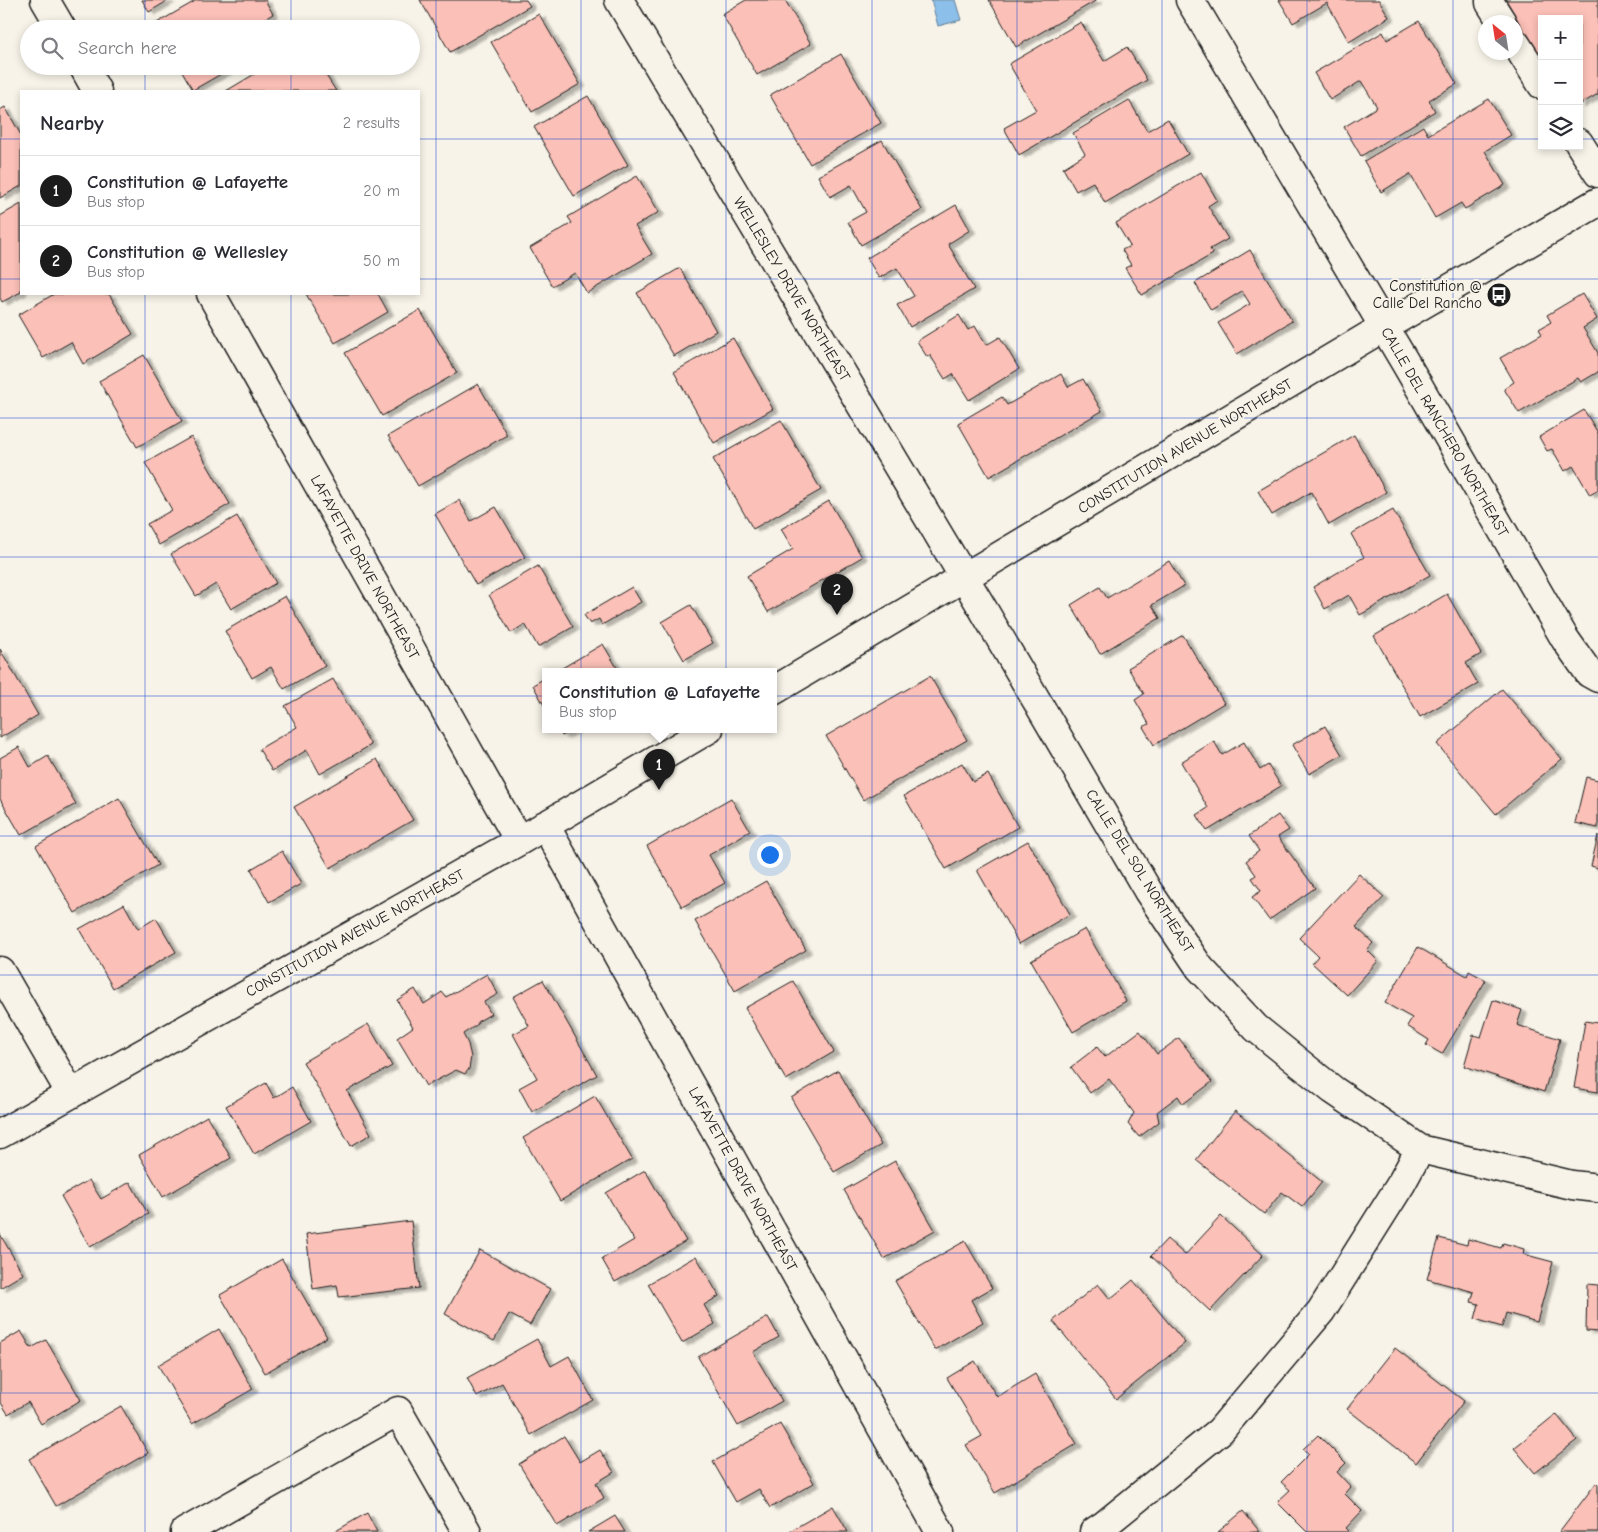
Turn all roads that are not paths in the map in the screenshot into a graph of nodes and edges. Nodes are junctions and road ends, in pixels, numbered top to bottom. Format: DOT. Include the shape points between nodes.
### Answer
graph roads {
  1 [pos="45,0"];
  2 [pos="619,0"];
  3 [pos="1190,0"];
  4 [pos="1490,0"];
  5 [pos="1498,15"];
  6 [pos="57,20"];
  7 [pos="1523,55"];
  8 [pos="88,75"];
  9 [pos="1538,79"];
  10 [pos="96,90"];
  11 [pos="1583,149"];
  12 [pos="1598,173"];
  13 [pos="1595,212"];
  14 [pos="212,295"];
  15 [pos="1384,326"];
  16 [pos="964,578"];
  17 [pos="1598,678"];
  18 [pos="777,689"];
  19 [pos="702,733"];
  20 [pos="545,825"];
  21 [pos="519,841"];
  22 [pos="0,970"];
  23 [pos="71,1094"];
  24 [pos="0,1134"];
  25 [pos="1420,1149"];
  26 [pos="1598,1188"];
  27 [pos="185,1532"];
  28 [pos="467,1532"];
  29 [pos="940,1532"];
  30 [pos="1094,1532"];
  1 -- 6 [label="street"];
  2 -- 16 [label="street, WELLESLEY DRIVE NORTHEAST"];
  3 -- 15 [label="street, CALLE DEL RANCHERO NORTHEAST"];
  4 -- 5 [label="street"];
  7 -- 9 [label="street"];
  8 -- 10 [label="street"];
  11 -- 12 [label="street"];
  13 -- 15 [label="street, CONSTITUTION AVENUE NORTHEAST"];
  14 -- 21 [label="street, LAFAYETTE DRIVE NORTHEAST"];
  15 -- 16 [label="street, CONSTITUTION AVENUE NORTHEAST"];
  15 -- 17 [label="street, CALLE DEL RANCHERO NORTHEAST" via="1565,639 1589,673"];
  16 -- 18 [label="street, CONSTITUTION AVENUE NORTHEAST"];
  16 -- 25 [label="street, CALLE DEL SOL NORTHEAST" via="1148,891 1200,968 1256,1028 1334,1090"];
  19 -- 20 [label="street, CONSTITUTION AVENUE NORTHEAST"];
  20 -- 21 [label="street, CONSTITUTION AVENUE NORTHEAST"];
  20 -- 29 [label="street, LAFAYETTE DRIVE NORTHEAST"];
  21 -- 23 [label="street, CONSTITUTION AVENUE NORTHEAST"];
  22 -- 23 [label="street"];
  23 -- 24 [label="street, CONSTITUTION AVENUE NORTHEAST"];
  25 -- 26 [label="street, CALLE DEL SOL NORTHEAST" via="1572,1185"];
  25 -- 30 [label="street" via="1321,1311 1220,1431"];
  27 -- 28 [label="street" via="398,1411"];
}
